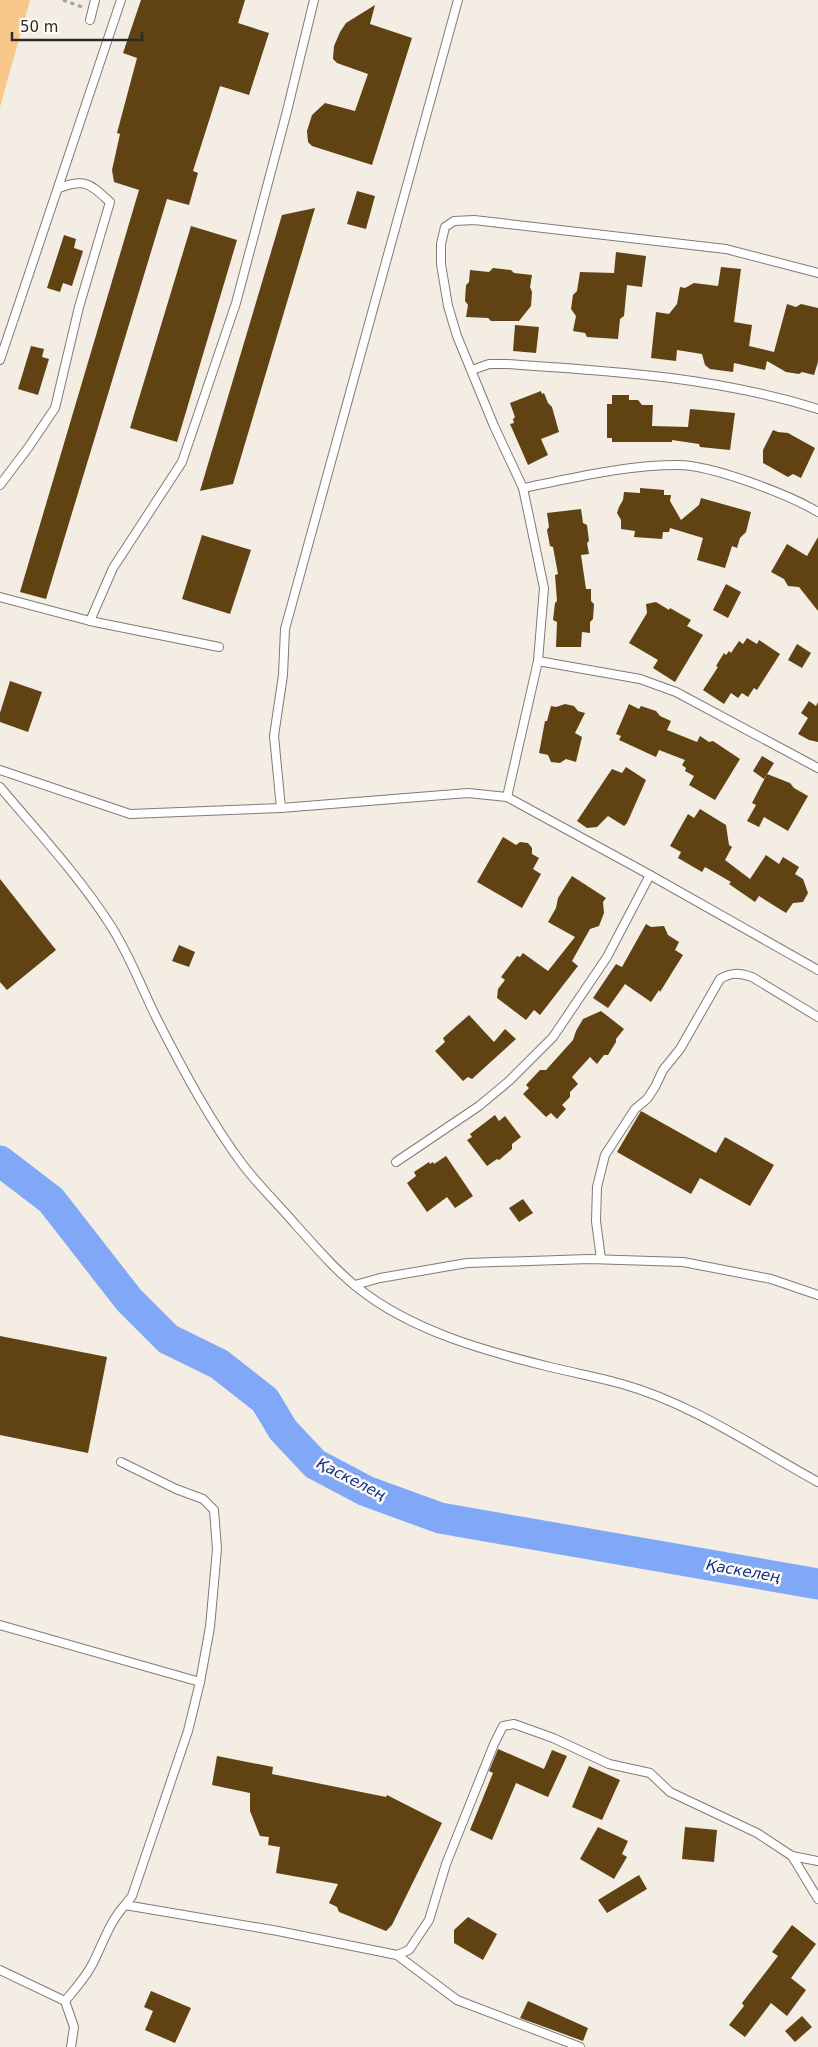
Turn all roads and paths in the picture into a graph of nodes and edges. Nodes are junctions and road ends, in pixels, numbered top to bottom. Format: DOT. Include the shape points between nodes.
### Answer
graph roads {
  1 [pos="63,0"];
  2 [pos="95,0"];
  3 [pos="121,0"];
  4 [pos="314,0"];
  5 [pos="458,0"];
  6 [pos="92,10"];
  7 [pos="90,20"];
  8 [pos="59,188"];
  9 [pos="818,273"];
  10 [pos="0,360"];
  11 [pos="472,370"];
  12 [pos="818,409"];
  13 [pos="0,485"];
  14 [pos="523,488"];
  15 [pos="818,512"];
  16 [pos="0,597"];
  17 [pos="90,621"];
  18 [pos="219,647"];
  19 [pos="538,661"];
  20 [pos="818,768"];
  21 [pos="0,770"];
  22 [pos="0,787"];
  23 [pos="507,797"];
  24 [pos="281,808"];
  25 [pos="650,875"];
  26 [pos="818,970"];
  27 [pos="818,1016"];
  28 [pos="396,1162"];
  29 [pos="601,1259"];
  30 [pos="355,1285"];
  31 [pos="818,1295"];
  32 [pos="121,1462"];
  33 [pos="818,1482"];
  34 [pos="0,1625"];
  35 [pos="200,1682"];
  36 [pos="792,1856"];
  37 [pos="818,1861"];
  38 [pos="818,1899"];
  39 [pos="125,1905"];
  40 [pos="397,1955"];
  41 [pos="0,1970"];
  42 [pos="65,2001"];
  43 [pos="71,2047"];
  44 [pos="580,2047"];
  1 -- 6 [label="path"];
  2 -- 6 [label="lane"];
  3 -- 8 [label="lane"];
  4 -- 17 [label="lane" via="236,302 182,462 113,568"];
  5 -- 24 [label="lane" via="285,629 283,675 274,736"];
  6 -- 7 [label="lane"];
  8 -- 10 [label="lane"];
  8 -- 13 [label="lane" via="76,182 92,186 110,202 79,308 55,408"];
  9 -- 11 [label="lane" via="726,249 474,220 454,221 445,227 441,244 444,284 457,336"];
  11 -- 12 [label="lane" via="489,364 506,364 684,378"];
  11 -- 14 [label="lane"];
  14 -- 15 [label="lane" via="607,471 680,465 718,472 802,502"];
  14 -- 19 [label="lane" via="544,588"];
  16 -- 17 [label="lane"];
  17 -- 18 [label="lane"];
  19 -- 20 [label="lane" via="640,679 676,692"];
  19 -- 23 [label="lane"];
  21 -- 24 [label="lane" via="130,814"];
  22 -- 30 [label="lane" via="109,924 130,959 177,1055 241,1162 329,1262"];
  23 -- 24 [label="lane" via="468,793"];
  23 -- 25 [label="lane"];
  25 -- 26 [label="lane"];
  25 -- 28 [label="lane" via="607,957 552,1037 479,1106"];
  27 -- 29 [label="lane" via="752,977 740,973 720,979 680,1049 605,1155 597,1187 596,1220"];
  29 -- 30 [label="lane" via="467,1264"];
  29 -- 31 [label="lane" via="683,1262 771,1279"];
  30 -- 33 [label="lane" via="388,1308 431,1330 549,1367 622,1384 669,1401 717,1423"];
  32 -- 35 [label="lane" via="203,1499 214,1510 217,1549 210,1626"];
  34 -- 35 [label="lane"];
  35 -- 39 [label="lane" via="188,1731 132,1896"];
  36 -- 37 [label="lane"];
  36 -- 38 [label="lane"];
  36 -- 40 [label="lane" via="757,1833 670,1792 650,1773 609,1764 514,1724 503,1726 446,1864 428,1920 409,1950"];
  39 -- 40 [label="lane"];
  39 -- 42 [label="lane" via="116,1914 82,1981"];
  40 -- 44 [label="lane" via="457,2000"];
  41 -- 42 [label="lane"];
  42 -- 43 [label="lane" via="74,2027"];
}
